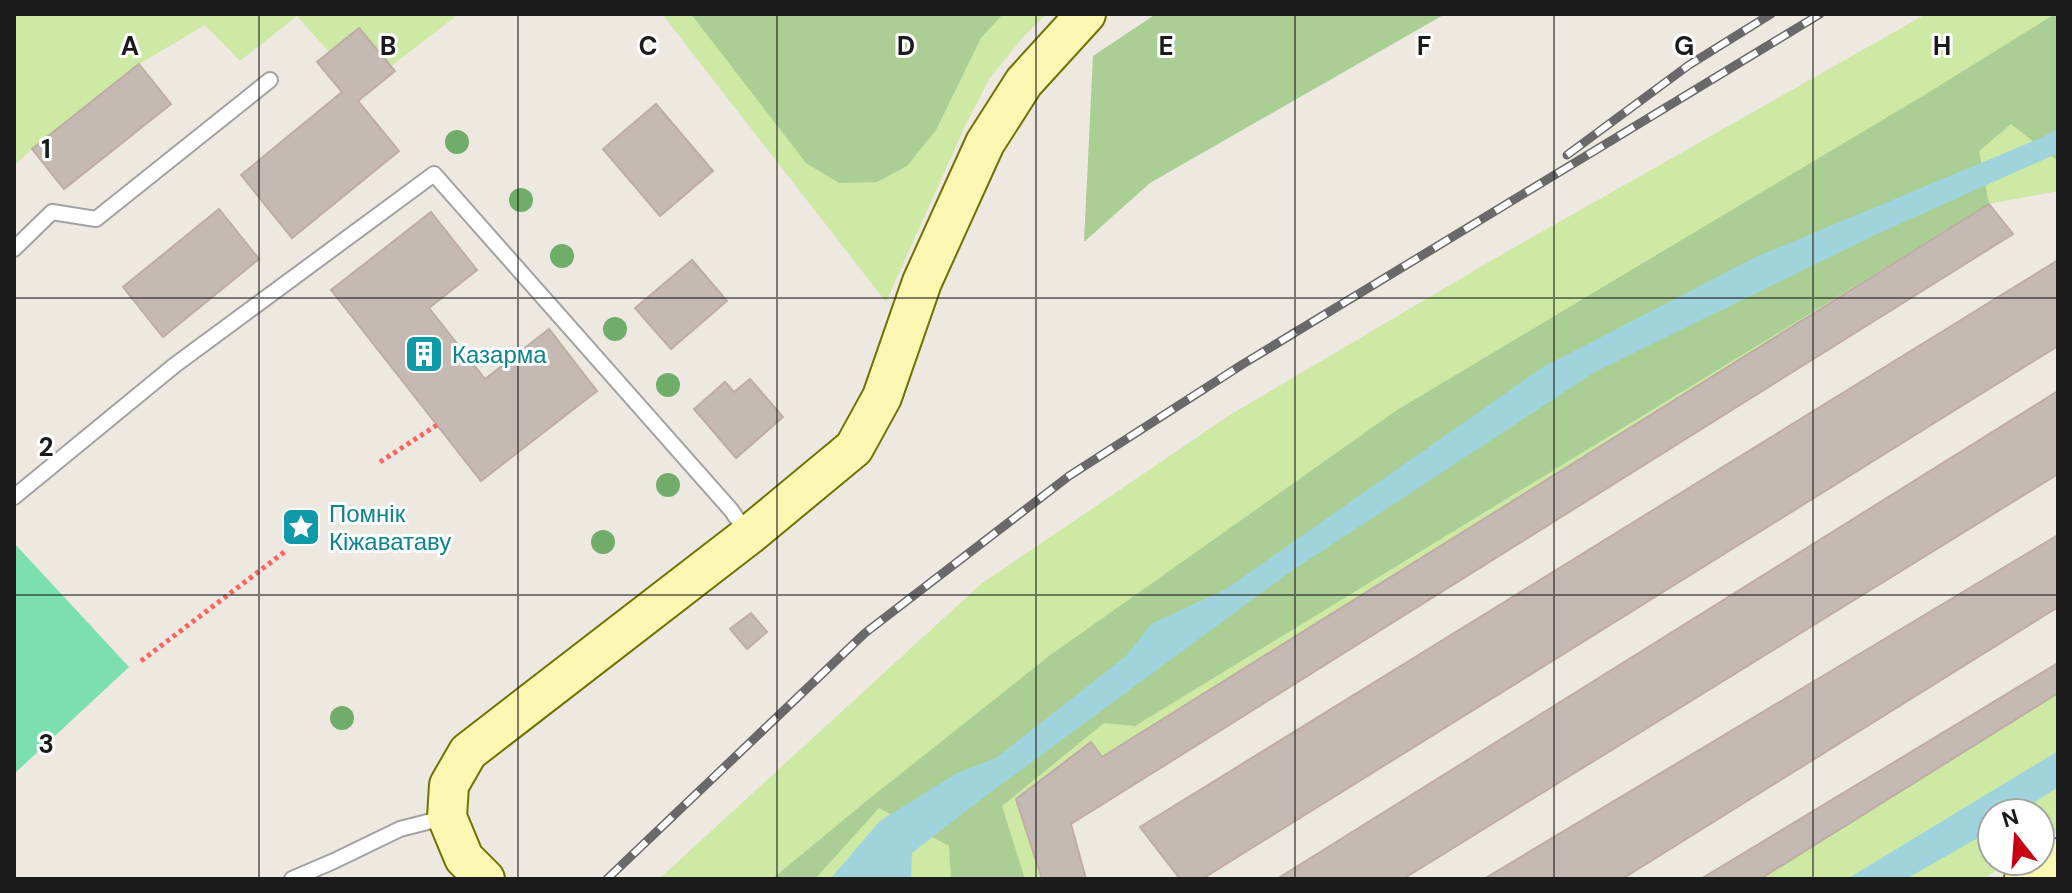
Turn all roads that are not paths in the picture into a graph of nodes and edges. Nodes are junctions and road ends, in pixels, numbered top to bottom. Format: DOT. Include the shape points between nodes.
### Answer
graph roads {
  1 [pos="1086,14"];
  2 [pos="270,80"];
  3 [pos="14,249"];
  4 [pos="14,497"];
  5 [pos="749,535"];
  6 [pos="447,817"];
  7 [pos="2058,858"];
  8 [pos="292,879"];
  9 [pos="485,879"];
  10 [pos="2024,879"];
  1 -- 5 [label="main road" via="1024,82 985,143 922,282 882,397 854,448"];
  2 -- 3 [label="lane" via="96,219 52,212"];
  4 -- 5 [label="lane" via="175,365 434,174"];
  5 -- 6 [label="main road" via="468,752 449,785"];
  6 -- 8 [label="lane" via="400,829"];
  6 -- 9 [label="main road" via="464,858"];
  7 -- 10 [label="main road"];
}
